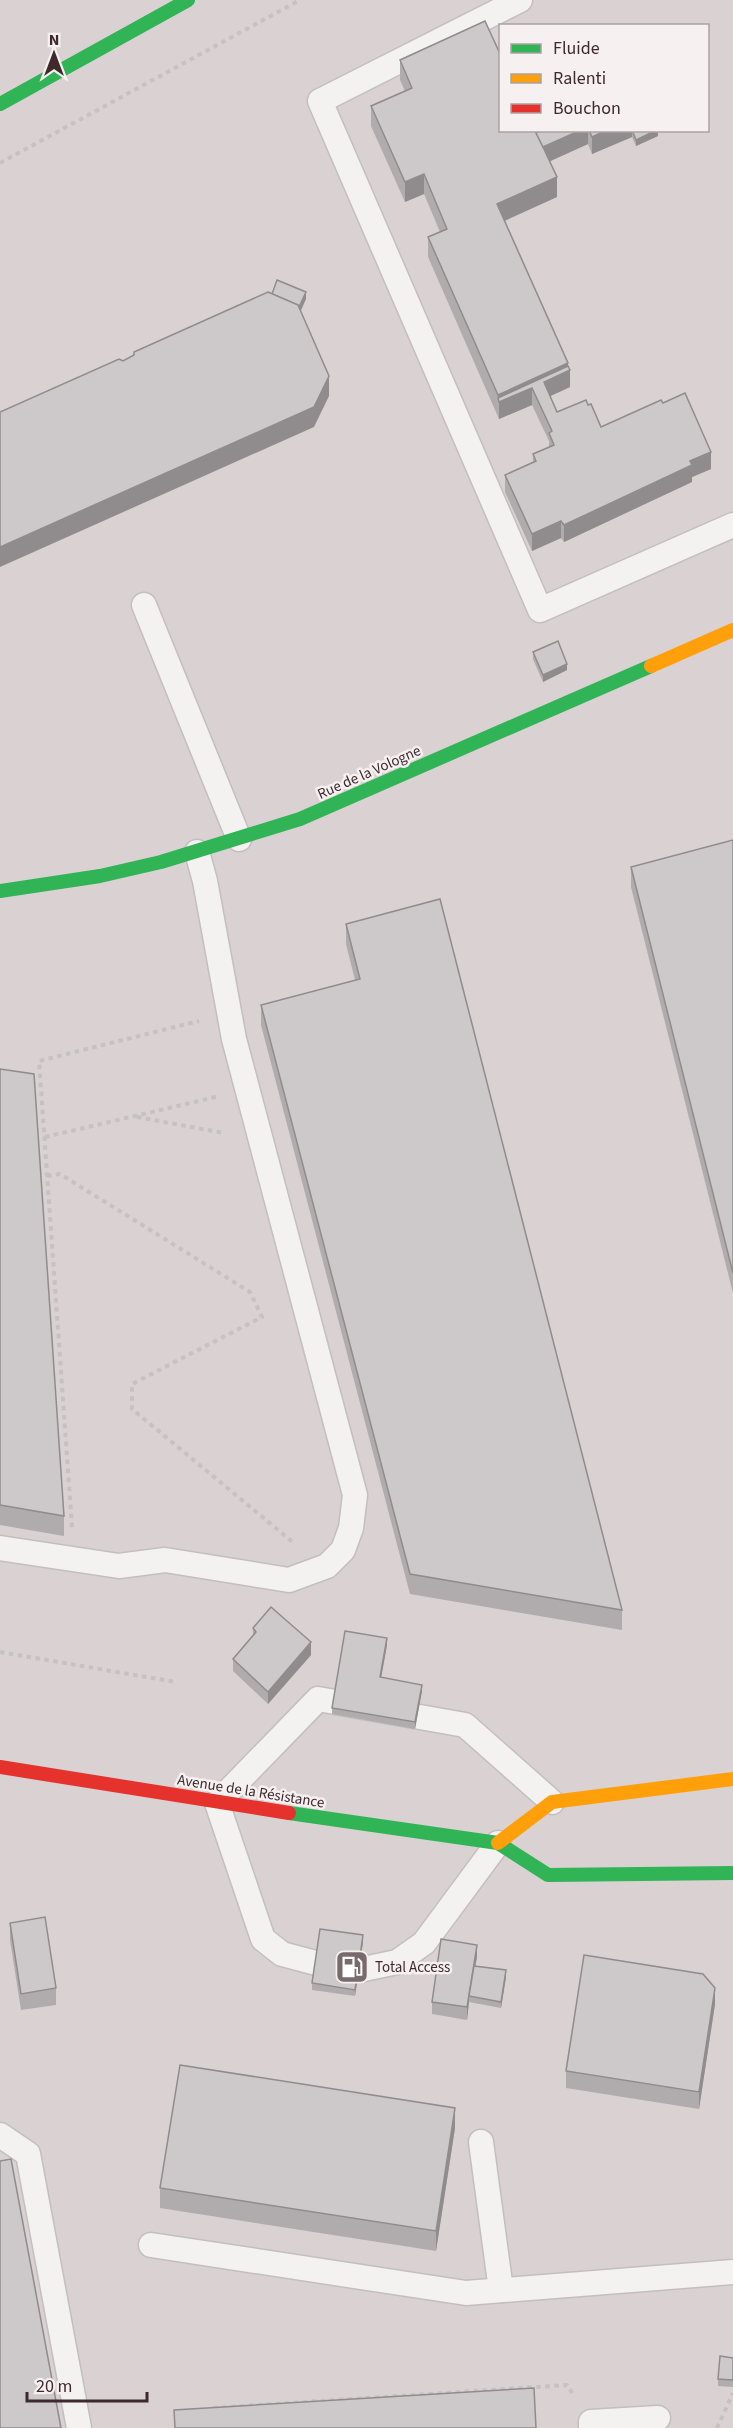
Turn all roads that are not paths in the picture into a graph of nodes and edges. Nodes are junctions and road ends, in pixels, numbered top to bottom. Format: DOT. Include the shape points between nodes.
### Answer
graph roads {
  1 [pos="188,0"];
  2 [pos="520,0"];
  3 [pos="0,104"];
  4 [pos="733,525"];
  5 [pos="144,605"];
  6 [pos="733,630"];
  7 [pos="239,839"];
  8 [pos="197,852"];
  9 [pos="0,891"];
  10 [pos="0,1548"];
  11 [pos="0,1767"];
  12 [pos="733,1779"];
  13 [pos="552,1802"];
  14 [pos="217,1803"];
  15 [pos="498,1843"];
  16 [pos="733,1873"];
  17 [pos="316,1963"];
  18 [pos="359,1970"];
  19 [pos="0,2135"];
  20 [pos="481,2142"];
  21 [pos="151,2245"];
  22 [pos="733,2272"];
  23 [pos="501,2290"];
  24 [pos="658,2418"];
  25 [pos="591,2425"];
  26 [pos="79,2428"];
  1 -- 3 [label="main road"];
  2 -- 4 [label="lane" via="320,101 540,610"];
  5 -- 7 [label="lane"];
  6 -- 7 [label="main road, Rue de la Vologne" via="327,809"];
  7 -- 8 [label="main road, Rue de la Vologne"];
  8 -- 9 [label="main road, Rue de la Vologne" via="100,876"];
  8 -- 10 [label="lane" via="247,1090 355,1495 351,1528 344,1550 327,1566 289,1580 165,1560 118,1566"];
  11 -- 14 [label="main road, Avenue de la Résistance"];
  12 -- 13 [label="main road"];
  13 -- 14 [label="lane" via="465,1725 318,1699"];
  13 -- 15 [label="main road"];
  14 -- 15 [label="main road, Avenue de la Résistance"];
  14 -- 17 [label="lane" via="263,1939 282,1954"];
  15 -- 16 [label="main road, Avenue de la Résistance" via="548,1875"];
  15 -- 18 [label="lane" via="424,1943 398,1962"];
  19 -- 26 [label="lane" via="28,2154"];
  20 -- 23 [label="lane"];
  21 -- 23 [label="lane" via="466,2293"];
  22 -- 23 [label="lane"];
  24 -- 25 [label="lane"];
}
